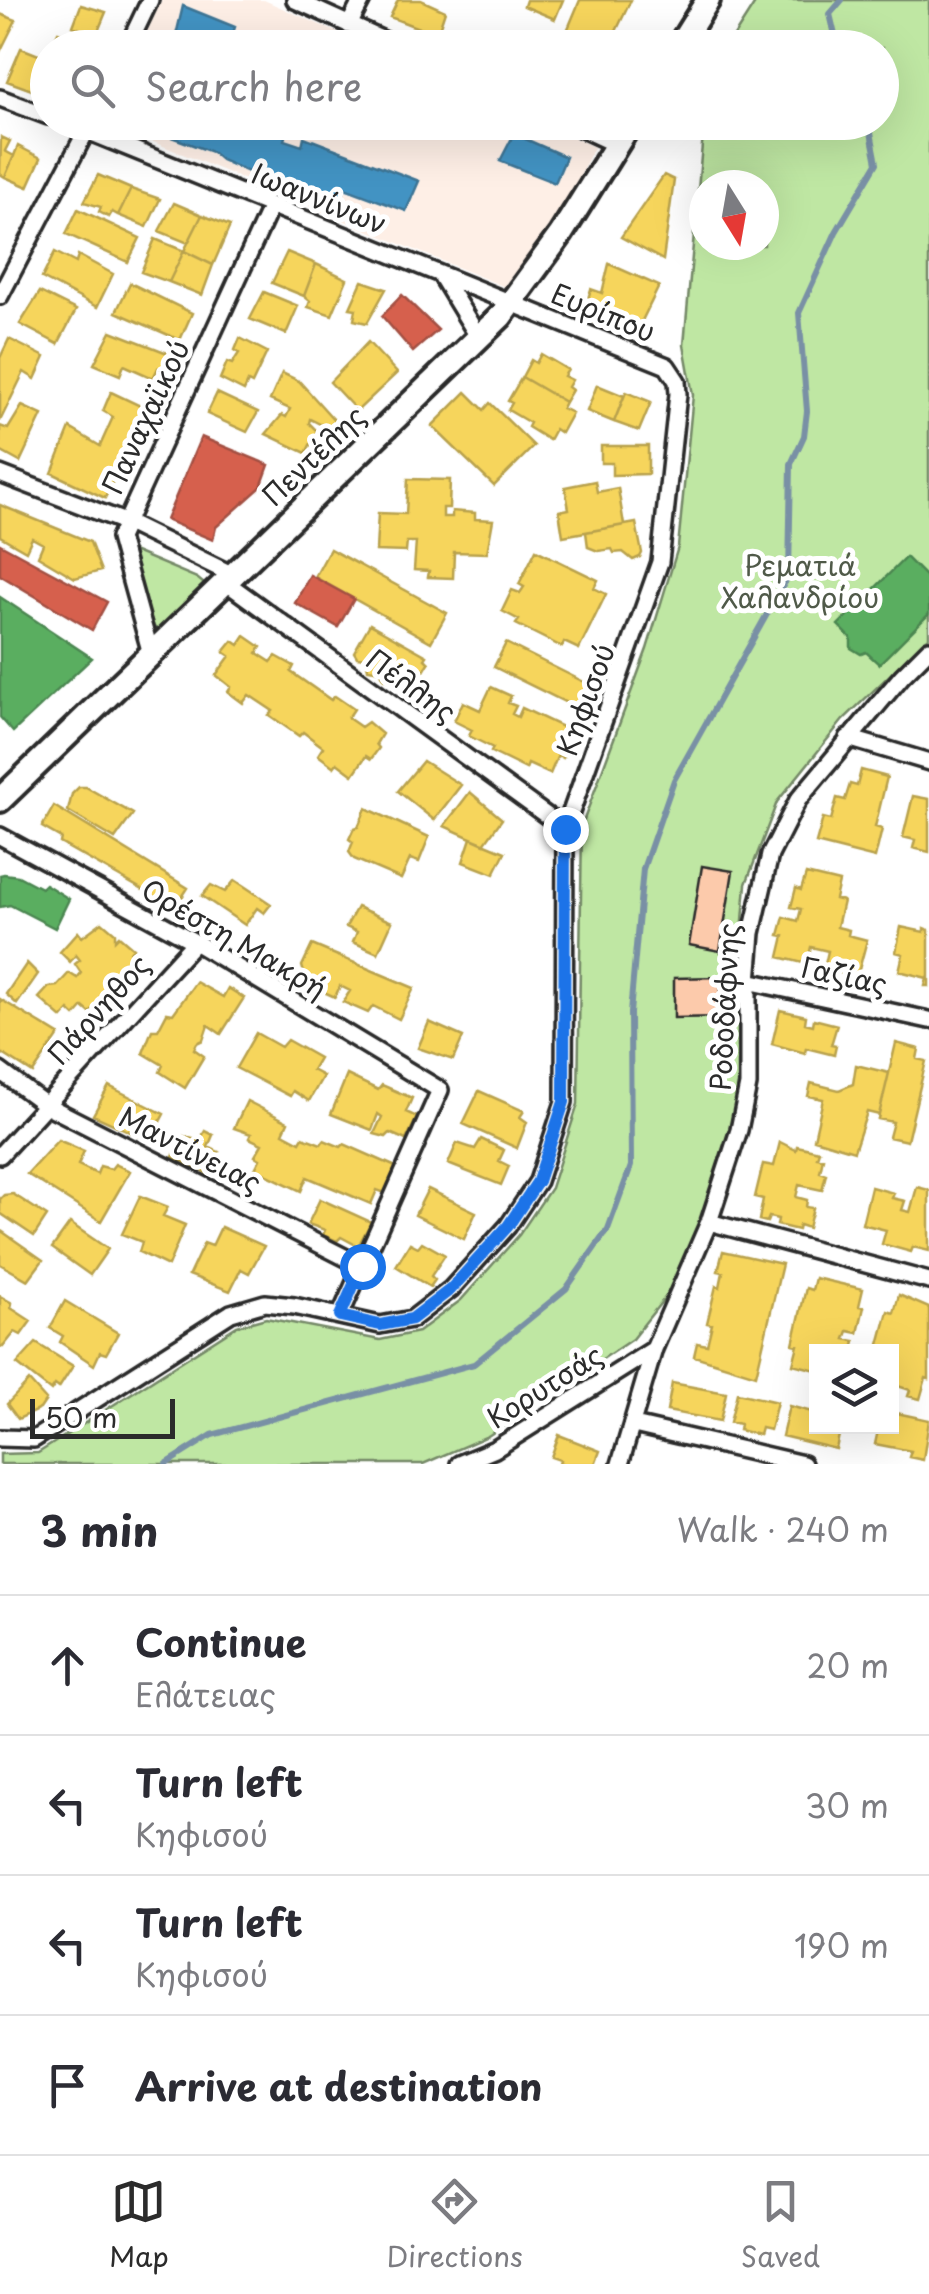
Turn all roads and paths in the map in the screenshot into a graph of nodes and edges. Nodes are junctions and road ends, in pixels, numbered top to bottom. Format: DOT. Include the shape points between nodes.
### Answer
graph roads {
  1 [pos="150,0"];
  2 [pos="295,0"];
  3 [pos="362,0"];
  4 [pos="708,0"];
  5 [pos="349,24"];
  6 [pos="136,30"];
  7 [pos="362,30"];
  8 [pos="689,30"];
  9 [pos="0,98"];
  10 [pos="30,109"];
  11 [pos="82,140"];
  12 [pos="121,140"];
  13 [pos="606,140"];
  14 [pos="620,140"];
  15 [pos="617,145"];
  16 [pos="270,206"];
  17 [pos="442,276"];
  18 [pos="0,296"];
  19 [pos="511,304"];
  20 [pos="479,338"];
  21 [pos="674,373"];
  22 [pos="0,474"];
  23 [pos="126,522"];
  24 [pos="231,579"];
  25 [pos="929,650"];
  26 [pos="151,654"];
  27 [pos="848,738"];
  28 [pos="929,762"];
  29 [pos="0,800"];
  30 [pos="565,829"];
  31 [pos="0,836"];
  32 [pos="194,942"];
  33 [pos="748,981"];
  34 [pos="929,1020"];
  35 [pos="0,1072"];
  36 [pos="46,1106"];
  37 [pos="0,1155"];
  38 [pos="709,1222"];
  39 [pos="362,1266"];
  40 [pos="929,1282"];
  41 [pos="340,1316"];
  42 [pos="654,1348"];
  43 [pos="634,1425"];
  44 [pos="0,1438"];
  45 [pos="459,1464"];
  46 [pos="620,1464"];
  47 [pos="803,1464"];
  1 -- 6 [label="street"];
  2 -- 5 [label="street"];
  3 -- 5 [label="street"];
  4 -- 8 [label="main road"];
  5 -- 7 [label="street"];
  9 -- 10 [label="street"];
  11 -- 18 [label="street"];
  12 -- 16 [label="street, Ιωαννίνων"];
  13 -- 15 [label="street"];
  14 -- 15 [label="main road, Πεντέλης"];
  15 -- 19 [label="main road, Πεντέλης"];
  16 -- 17 [label="street, Ιωαννίνων"];
  16 -- 23 [label="street, Παναχαϊκού"];
  17 -- 19 [label="street, Ιωαννίνων"];
  17 -- 20 [label="street"];
  19 -- 20 [label="main road, Πεντέλης"];
  19 -- 21 [label="street, Ευρίπου"];
  20 -- 24 [label="main road, Πεντέλης"];
  21 -- 30 [label="street, Κηφισού" via="678,394 660,562"];
  22 -- 23 [label="street, Πέλλης"];
  23 -- 24 [label="street, Πέλλης"];
  23 -- 26 [label="street, Παναχαϊκού" via="118,545"];
  24 -- 26 [label="main road, Πεντέλης"];
  24 -- 30 [label="street, Πέλλης"];
  25 -- 27 [label="street, Ροδοδάφνης"];
  26 -- 29 [label="main road, Πεντέλης"];
  27 -- 28 [label="street"];
  27 -- 33 [label="street, Ροδοδάφνης" via="798,800 770,855"];
  30 -- 41 [label="street, Κηφισού" via="564,1102 538,1181 451,1289 412,1319 380,1325"];
  31 -- 32 [label="street, Ορέστη Μακρή"];
  32 -- 36 [label="street, Πάρνηθος"];
  32 -- 39 [label="street, Ορέστη Μακρή" via="440,1090"];
  33 -- 34 [label="street, Γαζίας"];
  33 -- 38 [label="street, Ροδοδάφνης" via="746,1102"];
  35 -- 36 [label="street, Μαντίνειας"];
  36 -- 37 [label="street, Πάρνηθος"];
  36 -- 39 [label="street, Μαντίνειας"];
  38 -- 40 [label="street"];
  38 -- 42 [label="street, Ροδοδάφνης"];
  39 -- 41 [label="street"];
  41 -- 44 [label="street, Κηφισού" via="265,1304 231,1312 34,1439"];
  42 -- 43 [label="street, Ροδοδάφνης"];
  42 -- 45 [label="street, Κορυτσάς"];
  43 -- 46 [label="street, Ροδοδάφνης"];
  43 -- 47 [label="street"];
}
